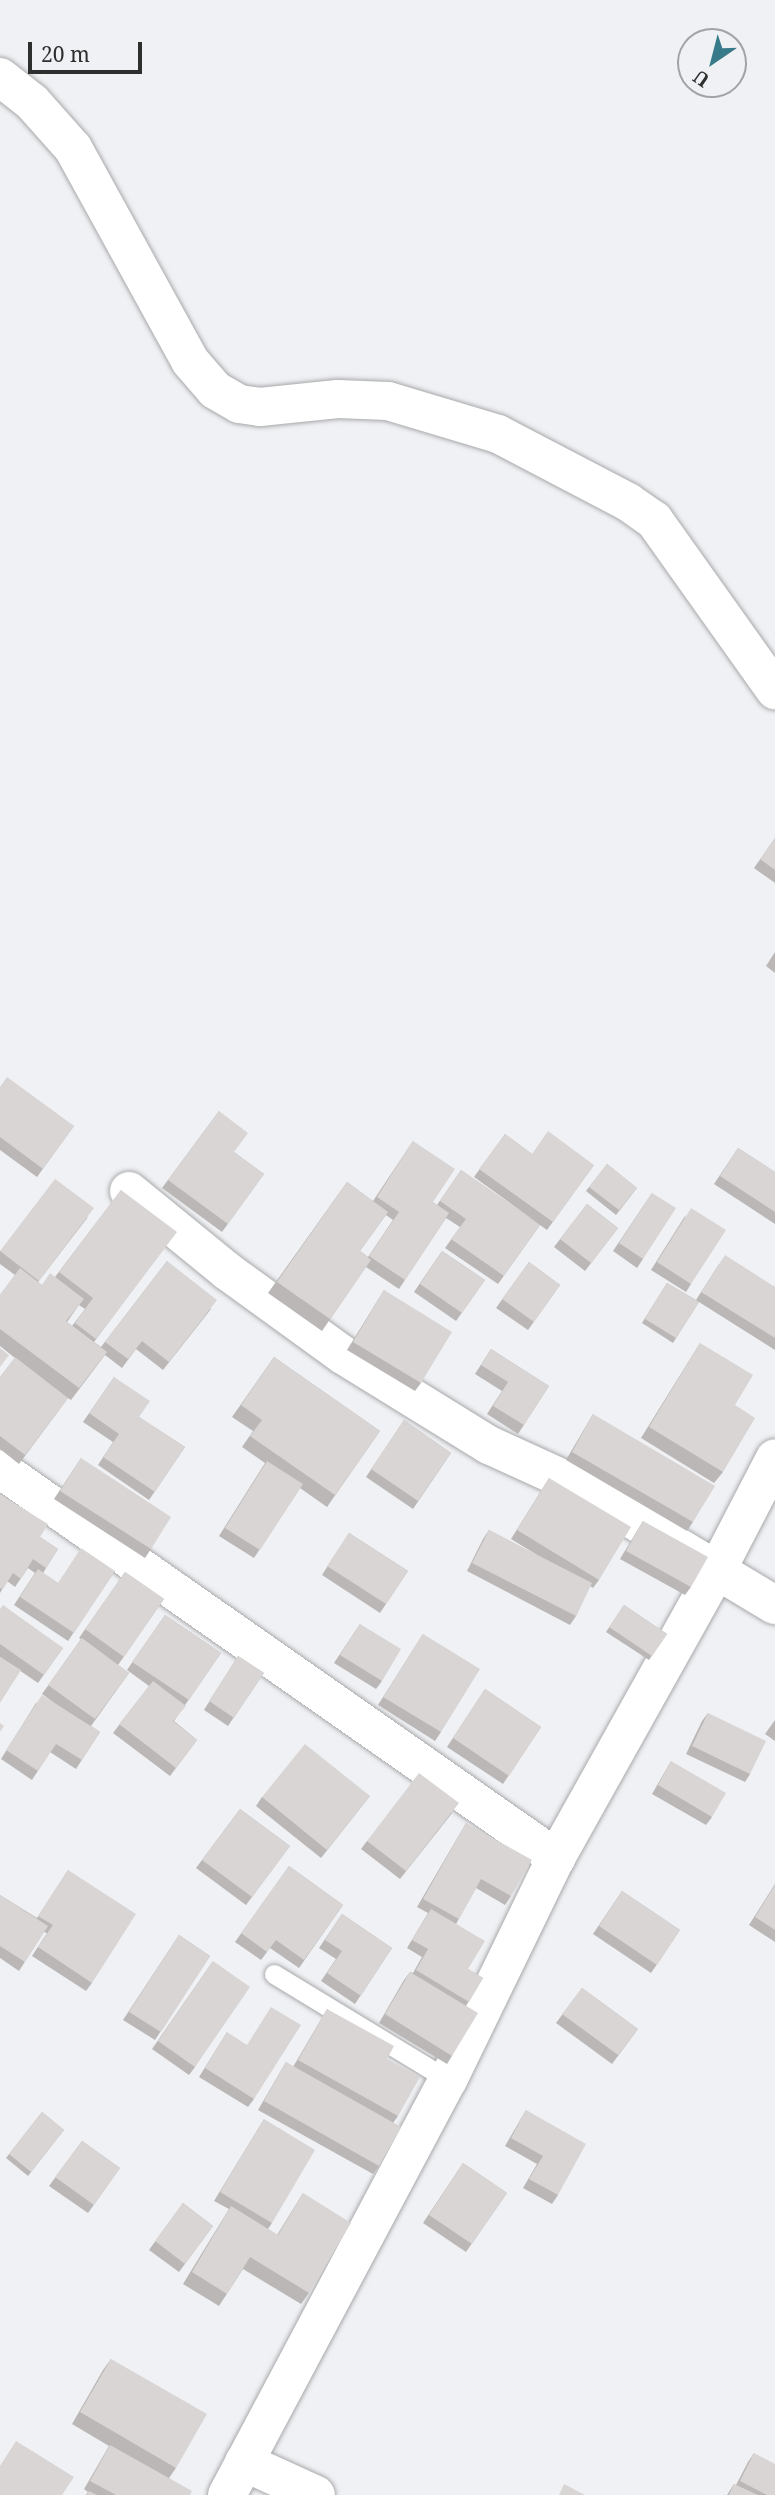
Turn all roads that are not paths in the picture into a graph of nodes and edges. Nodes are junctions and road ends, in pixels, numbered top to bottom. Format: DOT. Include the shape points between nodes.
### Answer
graph roads {
  1 [pos="0,77"];
  2 [pos="775,690"];
  3 [pos="129,1191"];
  4 [pos="775,1458"];
  5 [pos="0,1469"];
  6 [pos="716,1572"];
  7 [pos="775,1605"];
  8 [pos="556,1858"];
  9 [pos="274,1974"];
  10 [pos="448,2080"];
  11 [pos="244,2462"];
  12 [pos="227,2495"];
  13 [pos="316,2495"];
  1 -- 2 [label="street" via="32,102 73,148 190,361 215,390 239,404 260,407 338,399 388,401 498,434 628,502 653,520"];
  3 -- 6 [label="street" via="227,1271 343,1355 489,1445 570,1482"];
  4 -- 6 [label="street"];
  5 -- 8 [label="street"];
  6 -- 7 [label="street"];
  6 -- 8 [label="street"];
  8 -- 10 [label="street"];
  9 -- 10 [label="lane"];
  10 -- 11 [label="street"];
  11 -- 12 [label="street"];
  11 -- 13 [label="street"];
}
